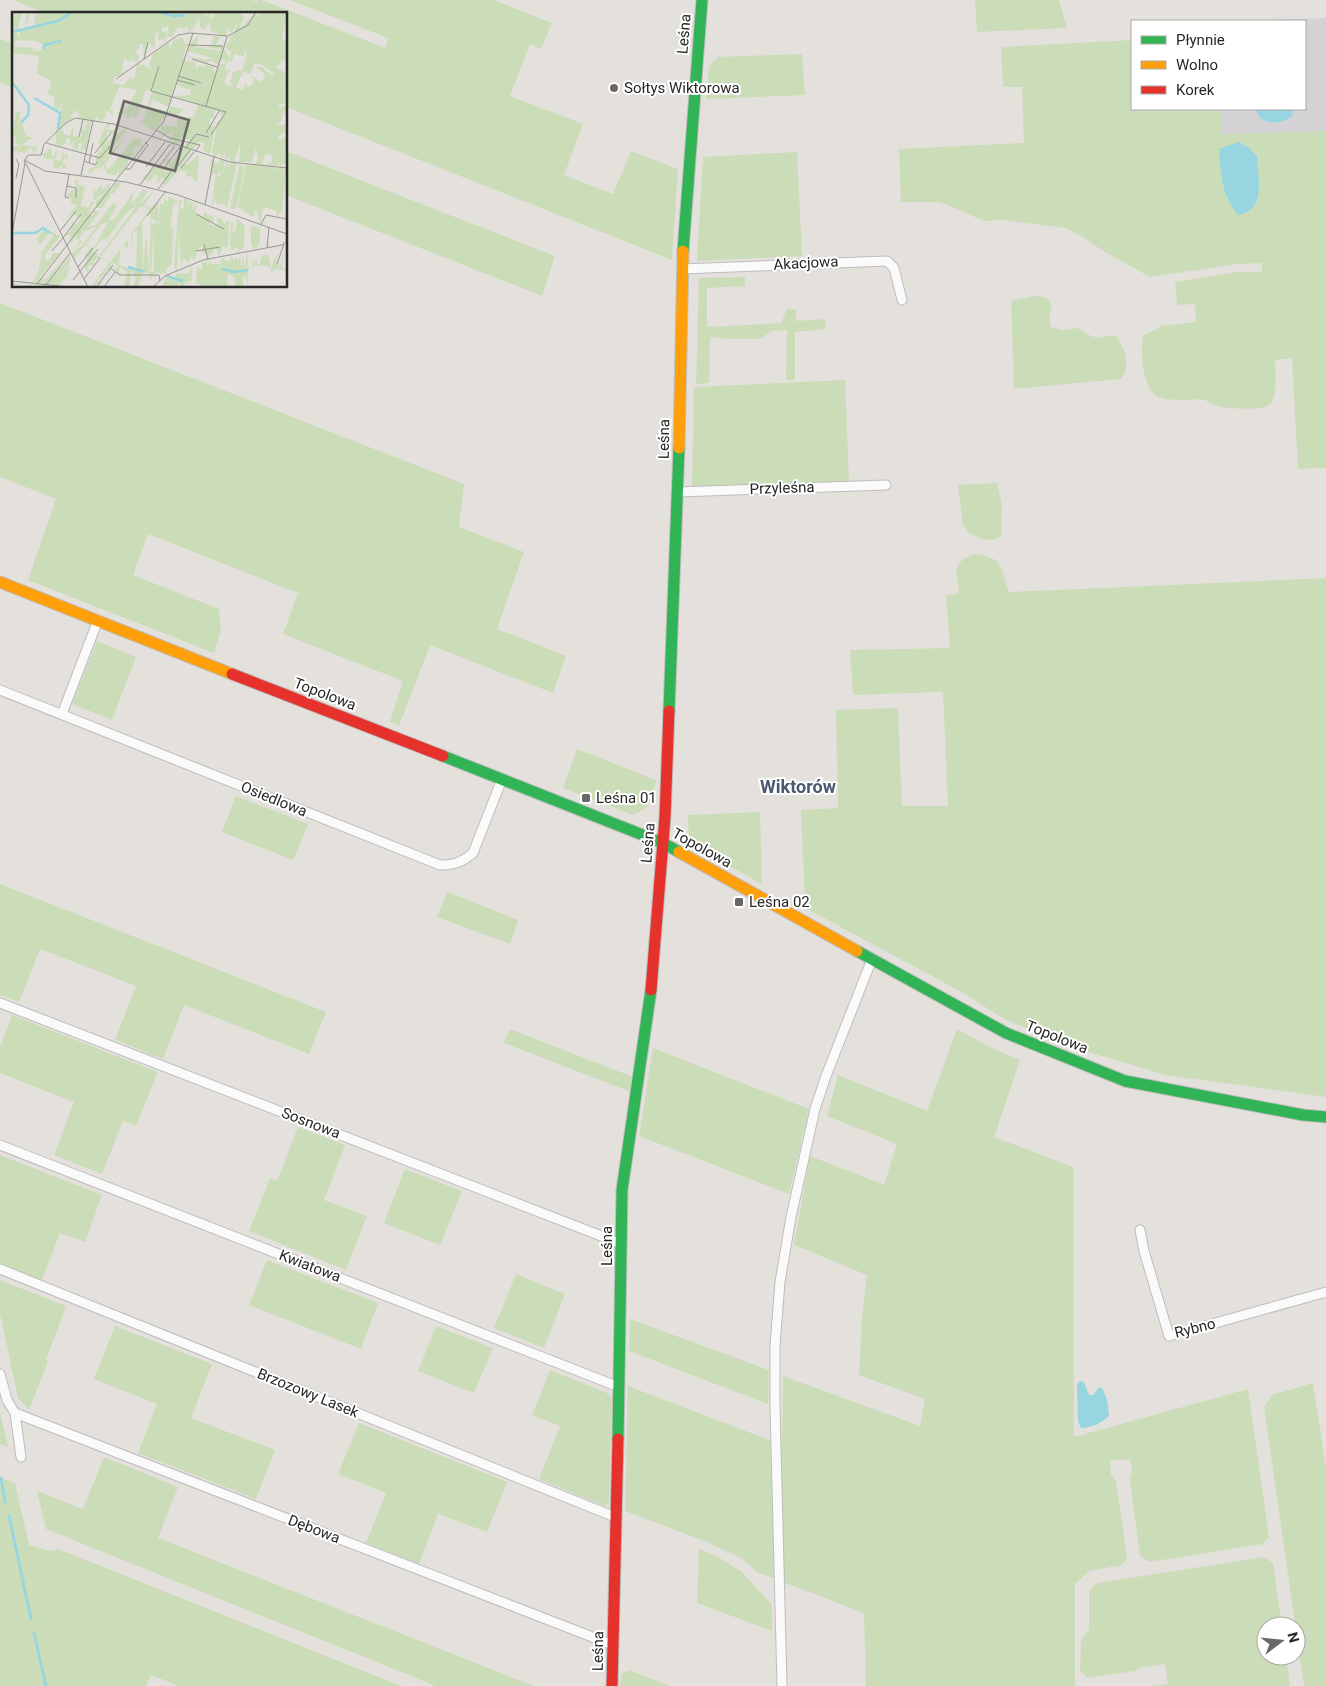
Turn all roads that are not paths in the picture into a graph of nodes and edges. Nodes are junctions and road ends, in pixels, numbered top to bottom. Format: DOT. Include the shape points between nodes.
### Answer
graph roads {
  1 [pos="702,0"];
  2 [pos="682,269"];
  3 [pos="902,300"];
  4 [pos="886,485"];
  5 [pos="678,492"];
  6 [pos="0,582"];
  7 [pos="98,620"];
  8 [pos="0,690"];
  9 [pos="62,714"];
  10 [pos="502,779"];
  11 [pos="663,843"];
  12 [pos="872,959"];
  13 [pos="0,1003"];
  14 [pos="1326,1117"];
  15 [pos="0,1144"];
  16 [pos="1140,1230"];
  17 [pos="622,1244"];
  18 [pos="0,1269"];
  19 [pos="1326,1292"];
  20 [pos="0,1374"];
  21 [pos="619,1387"];
  22 [pos="14,1413"];
  23 [pos="21,1457"];
  24 [pos="615,1517"];
  25 [pos="613,1645"];
  26 [pos="612,1686"];
  27 [pos="782,1686"];
  1 -- 2 [label="street, Leśna"];
  2 -- 3 [label="street, Akacjowa" via="887,261 894,268"];
  2 -- 5 [label="street, Leśna"];
  4 -- 5 [label="street, Przyleśna"];
  5 -- 11 [label="street, Leśna"];
  6 -- 7 [label="street, Topolowa"];
  7 -- 9 [label="street"];
  7 -- 10 [label="street, Topolowa"];
  8 -- 9 [label="street, Osiedlowa"];
  9 -- 10 [label="street, Osiedlowa" via="440,865 453,865 473,853"];
  10 -- 11 [label="street, Topolowa"];
  11 -- 12 [label="street, Topolowa"];
  11 -- 17 [label="street, Leśna" via="650,1004 622,1190"];
  12 -- 14 [label="street, Topolowa" via="1006,1033 1125,1081"];
  12 -- 27 [label="street" via="815,1109 780,1282 775,1406"];
  13 -- 17 [label="street, Sosnowa"];
  15 -- 21 [label="street, Kwiatowa"];
  16 -- 19 [label="street, Rybno" via="1168,1336"];
  17 -- 21 [label="street, Leśna"];
  18 -- 24 [label="street, Brzozowy Lasek"];
  20 -- 22 [label="street"];
  21 -- 24 [label="street, Leśna"];
  22 -- 23 [label="street"];
  22 -- 25 [label="street, Dębowa"];
  24 -- 25 [label="street, Leśna"];
  25 -- 26 [label="street, Leśna"];
}
